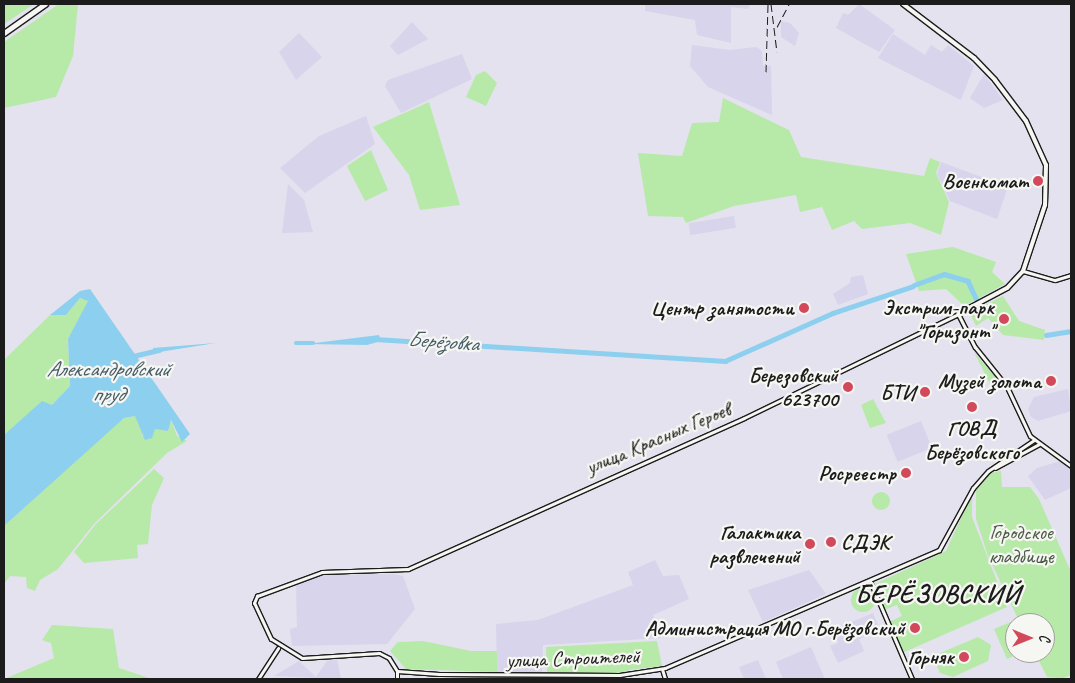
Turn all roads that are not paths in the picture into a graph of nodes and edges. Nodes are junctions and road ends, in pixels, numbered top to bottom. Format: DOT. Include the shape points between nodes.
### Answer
graph roads {
  1 [pos="45,4"];
  2 [pos="903,4"];
  3 [pos="4,33"];
  4 [pos="1023,270"];
  5 [pos="1071,275"];
  6 [pos="958,314"];
  7 [pos="1034,440"];
  8 [pos="1039,444"];
  9 [pos="1009,460"];
  10 [pos="1071,466"];
  11 [pos="870,581"];
  12 [pos="278,648"];
  13 [pos="662,669"];
  14 [pos="397,671"];
  15 [pos="258,679"];
  16 [pos="397,679"];
  17 [pos="665,679"];
  18 [pos="912,679"];
  1 -- 3 [label="highway"];
  2 -- 4 [label="main road" via="974,58 1015,106 1041,149 1046,198"];
  4 -- 5 [label="main road" via="1055,280"];
  4 -- 6 [label="main road" via="1007,288"];
  6 -- 7 [label="main road" via="975,347 1007,387"];
  6 -- 12 [label="main road, улица Красных Героев" via="744,418 408,569 332,572 254,600"];
  7 -- 8 [label="main road"];
  7 -- 9 [label="main road"];
  8 -- 9 [label="main road"];
  8 -- 10 [label="main road"];
  9 -- 11 [label="main road, улица Строителей" via="990,470 964,500 942,547"];
  11 -- 13 [label="main road, улица Строителей"];
  11 -- 18 [label="main road"];
  12 -- 14 [label="main road" via="302,658 379,653 389,658"];
  12 -- 15 [label="main road"];
  13 -- 14 [label="main road, улица Строителей" via="625,675 544,676"];
  13 -- 17 [label="main road"];
  14 -- 16 [label="main road"];
}
